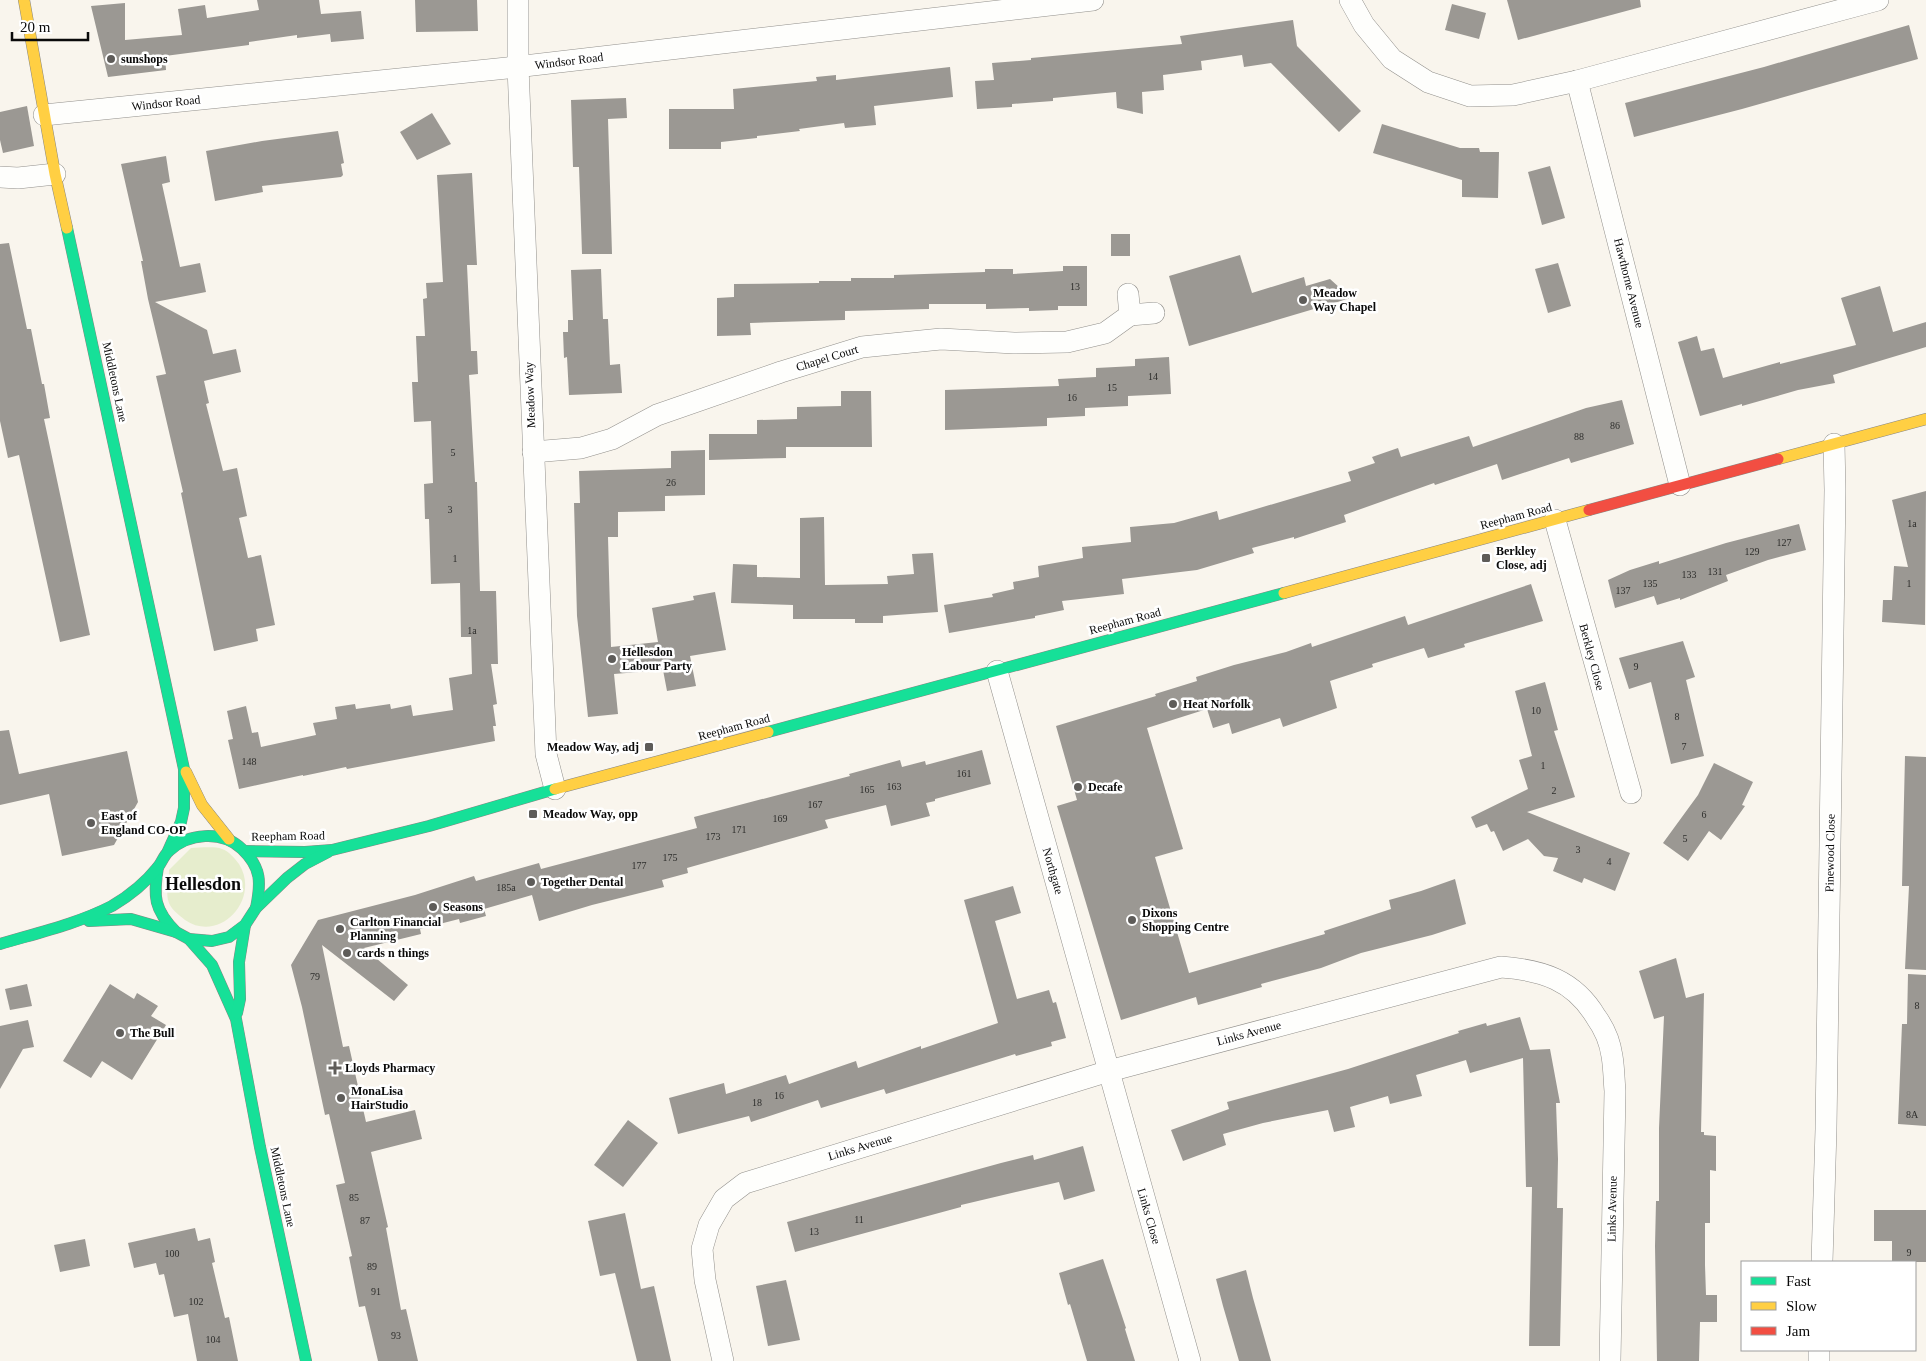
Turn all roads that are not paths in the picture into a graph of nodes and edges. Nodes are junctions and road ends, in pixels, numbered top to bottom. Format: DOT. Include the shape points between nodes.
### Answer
graph roads {
  1 [pos="24,0"];
  2 [pos="518,0"];
  3 [pos="1093,0"];
  4 [pos="1350,0"];
  5 [pos="1878,0"];
  6 [pos="518,67"];
  7 [pos="1577,81"];
  8 [pos="44,115"];
  9 [pos="55,174"];
  10 [pos="0,177"];
  11 [pos="1154,313"];
  12 [pos="1926,419"];
  13 [pos="1834,444"];
  14 [pos="532,452"];
  15 [pos="1680,485"];
  16 [pos="1555,520"];
  17 [pos="997,672"];
  18 [pos="184,768"];
  19 [pos="555,790"];
  20 [pos="1631,793"];
  21 [pos="228,839"];
  22 [pos="332,850"];
  23 [pos="245,851"];
  24 [pos="168,852"];
  25 [pos="158,867"];
  26 [pos="256,908"];
  27 [pos="75,922"];
  28 [pos="245,926"];
  29 [pos="176,932"];
  30 [pos="189,939"];
  31 [pos="0,944"];
  32 [pos="236,1019"];
  33 [pos="1109,1071"];
  34 [pos="1822,1261"];
  35 [pos="306,1361"];
  36 [pos="723,1361"];
  37 [pos="1190,1361"];
  38 [pos="1610,1361"];
  1 -- 8 [label="street, Middletons Lane"];
  2 -- 6 [label="street, Meadow Way"];
  3 -- 6 [label="street, Windsor Road"];
  4 -- 7 [label="street" via="1364,25 1392,59 1428,82 1479,96 1514,95"];
  5 -- 7 [label="street"];
  6 -- 8 [label="street, Windsor Road"];
  6 -- 14 [label="street, Meadow Way"];
  7 -- 15 [label="street, Hawthorne Avenue"];
  8 -- 9 [label="street, Middletons Lane"];
  9 -- 10 [label="street"];
  9 -- 18 [label="street, Middletons Lane"];
  11 -- 14 [label="street, Chapel Court" via="1129,305 1105,333 1068,342 940,339 862,347 657,415 612,439 581,448"];
  12 -- 13 [label="street, Reepham Road"];
  13 -- 15 [label="street, Reepham Road"];
  13 -- 34 [label="street, Pinewood Close"];
  14 -- 19 [label="street, Meadow Way" via="546,754"];
  15 -- 16 [label="street, Reepham Road"];
  16 -- 17 [label="street, Reepham Road"];
  16 -- 20 [label="street, Berkley Close"];
  17 -- 19 [label="street, Reepham Road"];
  17 -- 33 [label="street, Northgate"];
  18 -- 21 [label="street, Middletons Lane" via="202,804"];
  18 -- 24 [label="street, Middletons Lane" via="184,808"];
  19 -- 22 [label="street, Reepham Road"];
  21 -- 23 [label="street, Reepham Road"];
  21 -- 24 [label="street, Reepham Road" via="207,835 185,839"];
  22 -- 23 [label="street, Reepham Road"];
  22 -- 26 [label="street, Reepham Road" via="305,864"];
  23 -- 26 [label="street, Reepham Road" via="256,867 260,885"];
  24 -- 25 [label="street, Reepham Road"];
  25 -- 27 [label="street, Reepham Road" via="127,897"];
  25 -- 29 [label="street, Reepham Road" via="153,889 156,905 164,921"];
  26 -- 28 [label="street, Reepham Road"];
  27 -- 29 [label="street, Reepham Road" via="131,920"];
  27 -- 31 [label="street, Reepham Road"];
  28 -- 30 [label="street, Reepham Road" via="229,937 212,942"];
  28 -- 32 [label="street, Middletons Lane" via="239,962 240,999"];
  29 -- 30 [label="street, Reepham Road"];
  30 -- 32 [label="street, Middletons Lane" via="212,965"];
  32 -- 35 [label="street, Middletons Lane"];
  33 -- 36 [label="street, Links Avenue" via="745,1183 724,1200 709,1225 702,1249 705,1280"];
  33 -- 37 [label="street, Links Close"];
  33 -- 38 [label="street, Links Avenue" via="1501,966 1544,974 1569,985 1588,1003 1604,1029 1612,1054"];
}
